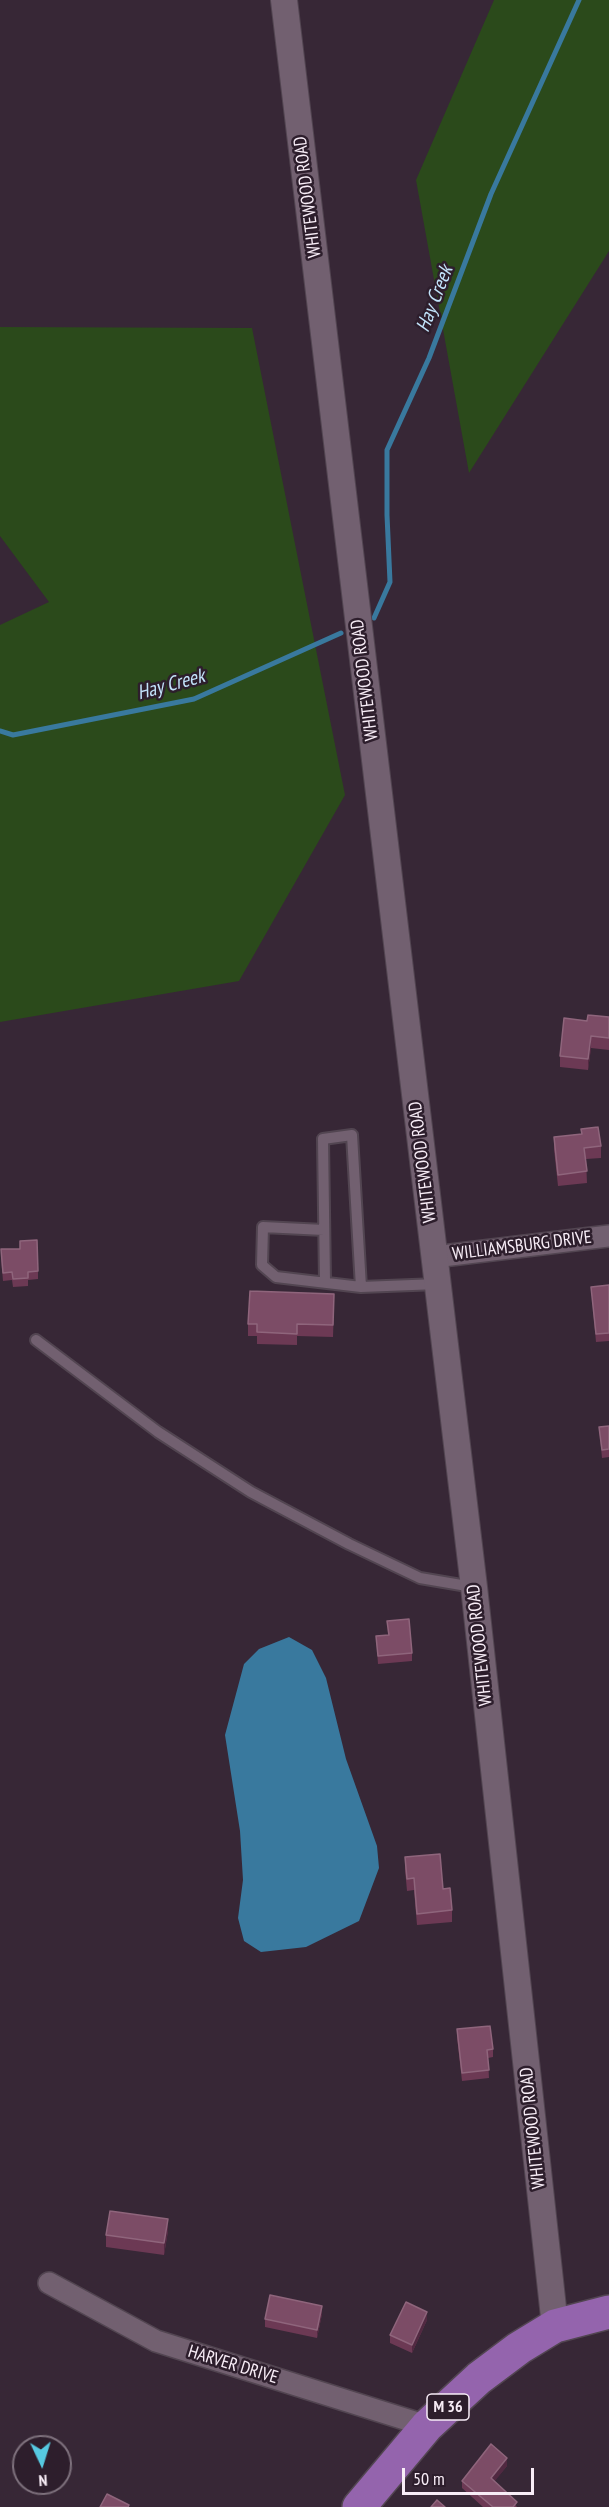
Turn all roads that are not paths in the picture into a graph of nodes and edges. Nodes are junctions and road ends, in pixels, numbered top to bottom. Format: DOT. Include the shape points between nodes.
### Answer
graph roads {
  1 [pos="284,0"];
  2 [pos="324,1230"];
  3 [pos="609,1236"];
  4 [pos="434,1257"];
  5 [pos="325,1282"];
  6 [pos="438,1284"];
  7 [pos="362,1287"];
  8 [pos="36,1340"];
  9 [pos="474,1587"];
  10 [pos="48,2283"];
  11 [pos="609,2312"];
  12 [pos="555,2326"];
  13 [pos="427,2426"];
  14 [pos="359,2507"];
  1 -- 4 [label="street, WHITEWOOD ROAD"];
  2 -- 5 [label="lane"];
  2 -- 5 [label="lane" via="263,1227 262,1265 276,1277"];
  2 -- 7 [label="lane" via="323,1138 352,1135"];
  3 -- 4 [label="street, WILLIAMSBURG DRIVE"];
  4 -- 6 [label="street, WHITEWOOD ROAD"];
  5 -- 7 [label="lane"];
  6 -- 7 [label="lane"];
  6 -- 9 [label="street, WHITEWOOD ROAD"];
  8 -- 9 [label="lane" via="158,1432 251,1492 420,1578"];
  9 -- 12 [label="street, WHITEWOOD ROAD"];
  10 -- 13 [label="street, HARVER DRIVE" via="156,2341"];
  11 -- 12 [label="main road, M 36"];
  12 -- 13 [label="main road, M 36" via="480,2378"];
  13 -- 14 [label="main road, M 36"];
}
